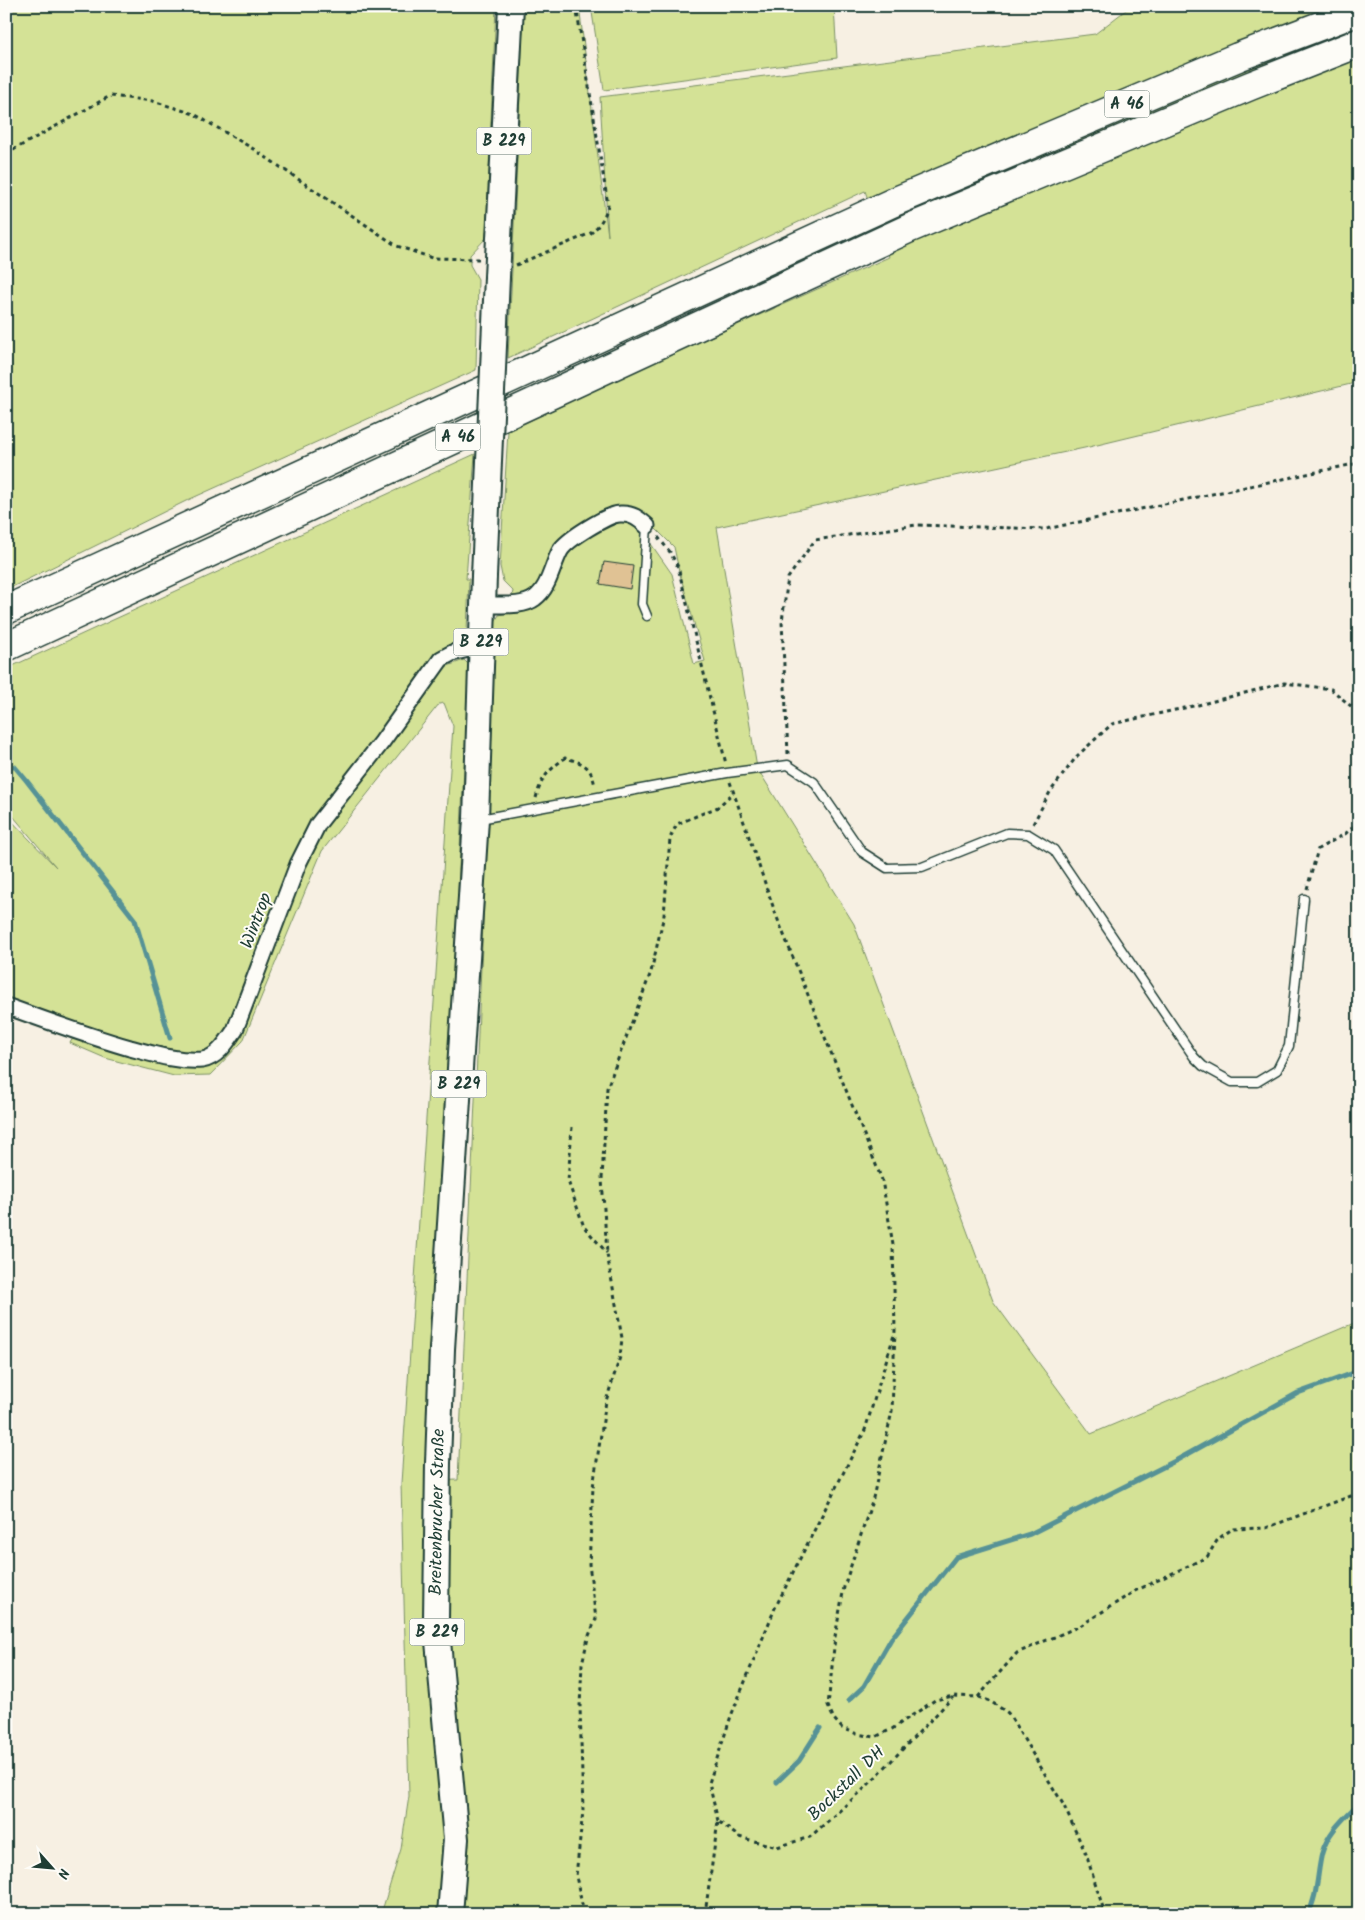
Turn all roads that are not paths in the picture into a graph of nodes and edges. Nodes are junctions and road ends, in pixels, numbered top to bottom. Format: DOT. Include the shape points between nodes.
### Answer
graph roads {
  1 [pos="511,6"];
  2 [pos="1359,11"];
  3 [pos="1359,43"];
  4 [pos="648,526"];
  5 [pos="482,605"];
  6 [pos="6,610"];
  7 [pos="647,616"];
  8 [pos="6,646"];
  9 [pos="480,646"];
  10 [pos="476,819"];
  11 [pos="1304,899"];
  12 [pos="6,1006"];
  13 [pos="450,1914"];
  1 -- 5 [label="main road, B 229, bridge" via="502,268"];
  2 -- 6 [label="highway, A 46" via="1238,57 896,201"];
  3 -- 8 [label="highway, A 46" via="910,228"];
  4 -- 5 [label="street" via="630,514 608,518 564,545 540,595 525,603"];
  4 -- 7 [label="lane" via="642,604"];
  5 -- 9 [label="main road, B 229"];
  9 -- 10 [label="main road, B 229"];
  9 -- 12 [label="street, Wintrop" via="441,659 318,824 298,864 235,1030 225,1046 214,1055 203,1060 164,1057 80,1033"];
  10 -- 11 [label="lane" via="727,773 788,765 814,782 862,852 887,868 922,867 1007,833 1028,834 1054,850 1194,1057 1202,1066 1232,1082 1257,1082 1277,1070 1289,1046"];
  10 -- 13 [label="main road, Breitenbrucher Straße / B 229" via="442,1349 436,1589 439,1659 456,1839"];
}
